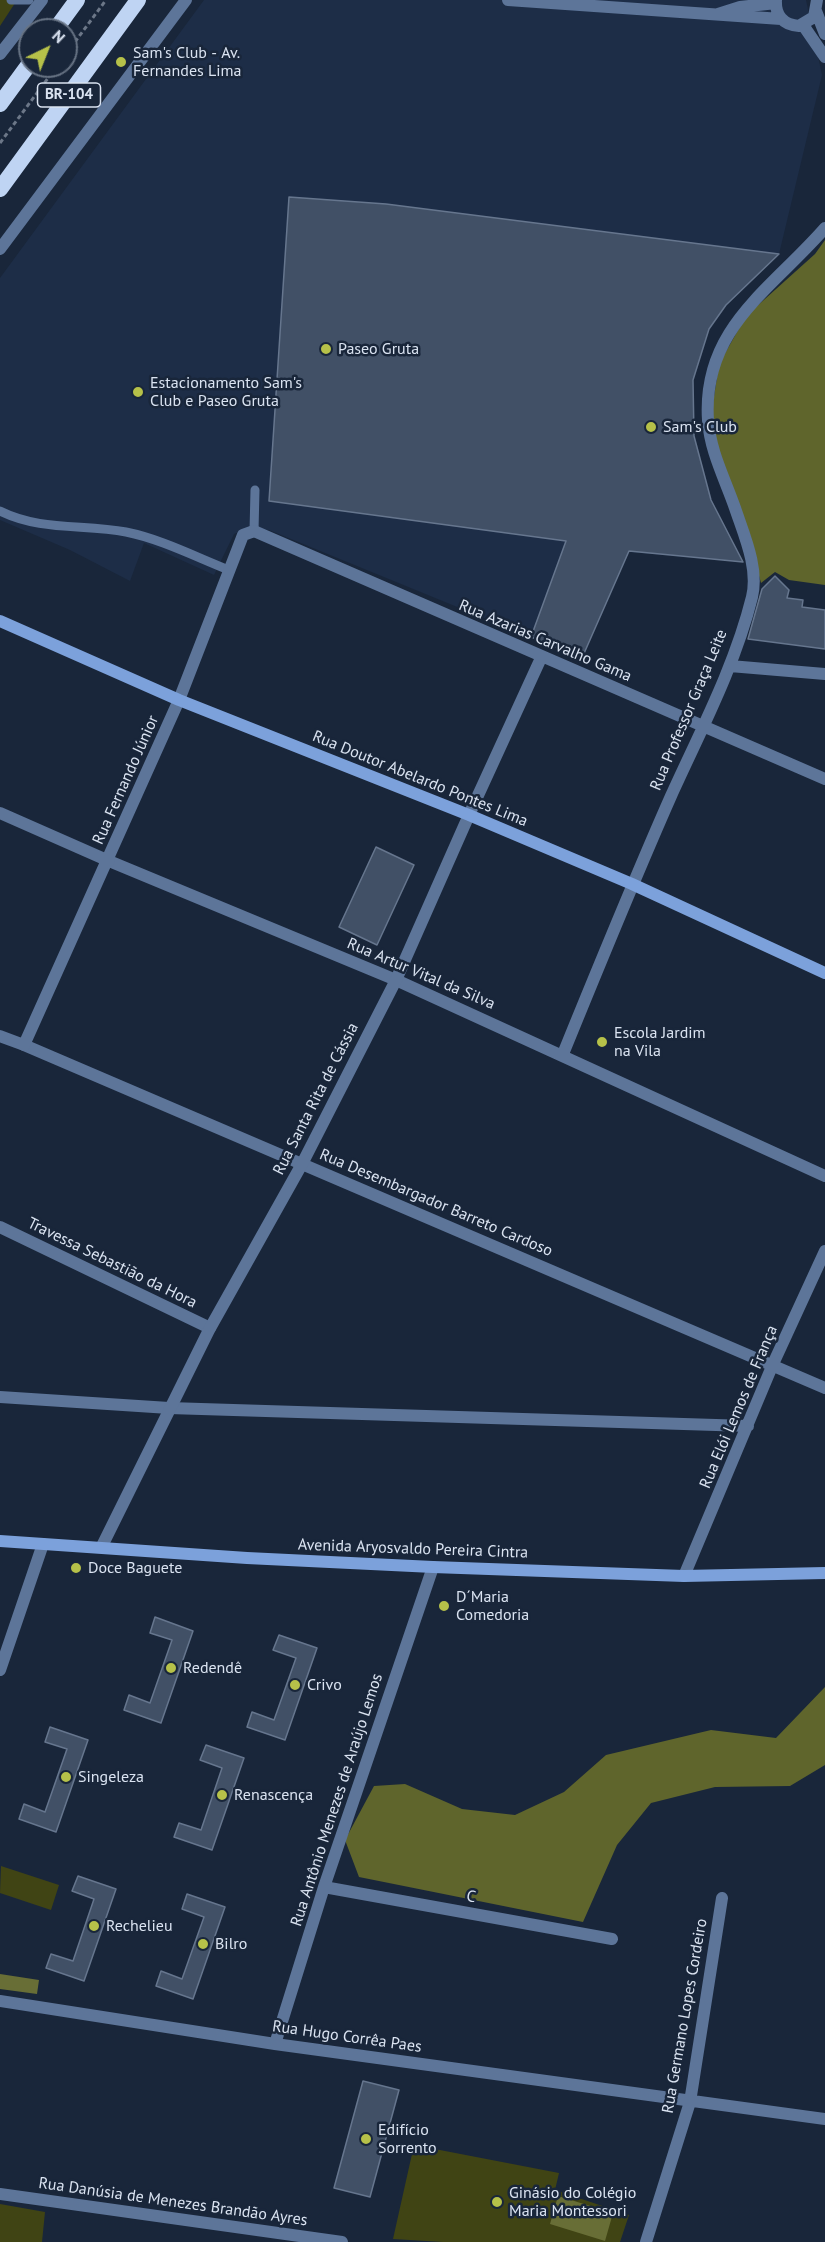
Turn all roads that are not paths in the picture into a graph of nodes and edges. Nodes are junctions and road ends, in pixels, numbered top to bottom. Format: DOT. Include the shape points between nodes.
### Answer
graph roads {
  1 [pos="11,0"];
  2 [pos="29,0"];
  3 [pos="42,0"];
  4 [pos="77,0"];
  5 [pos="138,0"];
  6 [pos="186,0"];
  7 [pos="508,0"];
  8 [pos="559,1"];
  9 [pos="776,2"];
  10 [pos="816,6"];
  11 [pos="717,14"];
  12 [pos="64,18"];
  13 [pos="781,19"];
  14 [pos="803,25"];
  15 [pos="825,34"];
  16 [pos="0,39"];
  17 [pos="0,54"];
  18 [pos="825,57"];
  19 [pos="19,78"];
  20 [pos="0,104"];
  21 [pos="0,189"];
  22 [pos="825,228"];
  23 [pos="0,249"];
  24 [pos="255,490"];
  25 [pos="0,511"];
  26 [pos="254,531"];
  27 [pos="229,570"];
  28 [pos="0,621"];
  29 [pos="541,658"];
  30 [pos="729,666"];
  31 [pos="825,674"];
  32 [pos="179,700"];
  33 [pos="702,727"];
  34 [pos="825,778"];
  35 [pos="0,813"];
  36 [pos="470,815"];
  37 [pos="109,861"];
  38 [pos="632,884"];
  39 [pos="825,973"];
  40 [pos="396,980"];
  41 [pos="0,1036"];
  42 [pos="24,1045"];
  43 [pos="563,1054"];
  44 [pos="302,1164"];
  45 [pos="825,1176"];
  46 [pos="0,1227"];
  47 [pos="825,1251"];
  48 [pos="210,1328"];
  49 [pos="774,1364"];
  50 [pos="825,1388"];
  51 [pos="0,1397"];
  52 [pos="169,1408"];
  53 [pos="748,1426"];
  54 [pos="0,1540"];
  55 [pos="43,1544"];
  56 [pos="102,1546"];
  57 [pos="433,1567"];
  58 [pos="825,1573"];
  59 [pos="684,1576"];
  60 [pos="0,1670"];
  61 [pos="324,1887"];
  62 [pos="722,1898"];
  63 [pos="612,1939"];
  64 [pos="0,2001"];
  65 [pos="275,2044"];
  66 [pos="690,2102"];
  67 [pos="825,2119"];
  68 [pos="0,2194"];
  69 [pos="342,2242"];
  70 [pos="646,2242"];
  1 -- 2 [label="lane"];
  3 -- 17 [label="street"];
  4 -- 12 [label="highway"];
  5 -- 21 [label="highway, BR-104"];
  6 -- 23 [label="street"];
  7 -- 8 [label="street"];
  8 -- 11 [label="street"];
  9 -- 11 [label="street"];
  9 -- 13 [label="street"];
  10 -- 14 [label="street" via="814,17"];
  10 -- 15 [label="street"];
  11 -- 13 [label="street"];
  13 -- 14 [label="street" via="794,26"];
  14 -- 18 [label="street"];
  16 -- 17 [label="lane"];
  19 -- 20 [label="highway, BR-104"];
  22 -- 30 [label="street, Rua Professor Graça Leite" via="732,327 711,373 708,422 753,571 752,596"];
  24 -- 26 [label="lane"];
  25 -- 27 [label="lane" via="58,528 94,527 128,533"];
  26 -- 27 [label="street, Rua Fernando Júnior" via="243,535"];
  26 -- 29 [label="street, Rua Azarias Carvalho Gama"];
  27 -- 32 [label="street, Rua Fernando Júnior"];
  28 -- 32 [label="main road, Rua Doutor Abelardo Pontes Lima"];
  29 -- 33 [label="street, Rua Azarias Carvalho Gama"];
  29 -- 36 [label="street, Rua Santa Rita de Cássia"];
  30 -- 31 [label="street"];
  30 -- 33 [label="street, Rua Professor Graça Leite"];
  32 -- 36 [label="main road, Rua Doutor Abelardo Pontes Lima"];
  32 -- 37 [label="street, Rua Fernando Júnior"];
  33 -- 34 [label="street, Rua Azarias Carvalho Gama"];
  33 -- 38 [label="street, Rua Professor Graça Leite"];
  35 -- 37 [label="street, Rua Artur Vital da Silva"];
  36 -- 38 [label="main road, Rua Doutor Abelardo Pontes Lima"];
  36 -- 40 [label="street, Rua Santa Rita de Cássia"];
  37 -- 40 [label="street, Rua Artur Vital da Silva"];
  37 -- 42 [label="street, Rua Fernando Júnior"];
  38 -- 39 [label="main road, Rua Doutor Abelardo Pontes Lima"];
  38 -- 43 [label="street, Rua Professor Graça Leite"];
  40 -- 43 [label="street, Rua Artur Vital da Silva"];
  40 -- 44 [label="street, Rua Santa Rita de Cássia"];
  41 -- 42 [label="street, Rua Desembargador Barreto Cardoso"];
  42 -- 44 [label="street, Rua Desembargador Barreto Cardoso"];
  43 -- 45 [label="street, Rua Artur Vital da Silva"];
  44 -- 48 [label="street, Rua Santa Rita de Cássia"];
  44 -- 49 [label="street, Rua Desembargador Barreto Cardoso"];
  46 -- 48 [label="street, Travessa Sebastião da Hora"];
  47 -- 49 [label="street, Rua Elói Lemos de França"];
  48 -- 52 [label="street, Rua Santa Rita de Cássia"];
  49 -- 50 [label="street, Rua Desembargador Barreto Cardoso"];
  49 -- 53 [label="street, Rua Elói Lemos de França"];
  51 -- 52 [label="street"];
  52 -- 53 [label="street"];
  52 -- 56 [label="street, Rua Santa Rita de Cássia"];
  53 -- 59 [label="street, Rua Elói Lemos de França"];
  54 -- 55 [label="main road, Avenida Aryosvaldo Pereira Cintra"];
  55 -- 56 [label="main road, Avenida Aryosvaldo Pereira Cintra"];
  55 -- 60 [label="street"];
  56 -- 57 [label="main road, Avenida Aryosvaldo Pereira Cintra"];
  57 -- 59 [label="main road, Avenida Aryosvaldo Pereira Cintra"];
  57 -- 61 [label="street, Rua Antônio Menezes de Araújo Lemos"];
  58 -- 59 [label="main road, Avenida Aryosvaldo Pereira Cintra"];
  61 -- 63 [label="street, C"];
  61 -- 65 [label="street, Rua Antônio Menezes de Araújo Lemos"];
  62 -- 66 [label="street, Rua Germano Lopes Cordeiro"];
  64 -- 65 [label="street, Rua Hugo Corrêa Paes"];
  65 -- 66 [label="street, Rua Hugo Corrêa Paes"];
  66 -- 67 [label="street, Rua Hugo Corrêa Paes"];
  66 -- 70 [label="street, Rua Germano Lopes Cordeiro"];
  68 -- 69 [label="street, Rua Danúsia de Menezes Brandão Ayres"];
}
